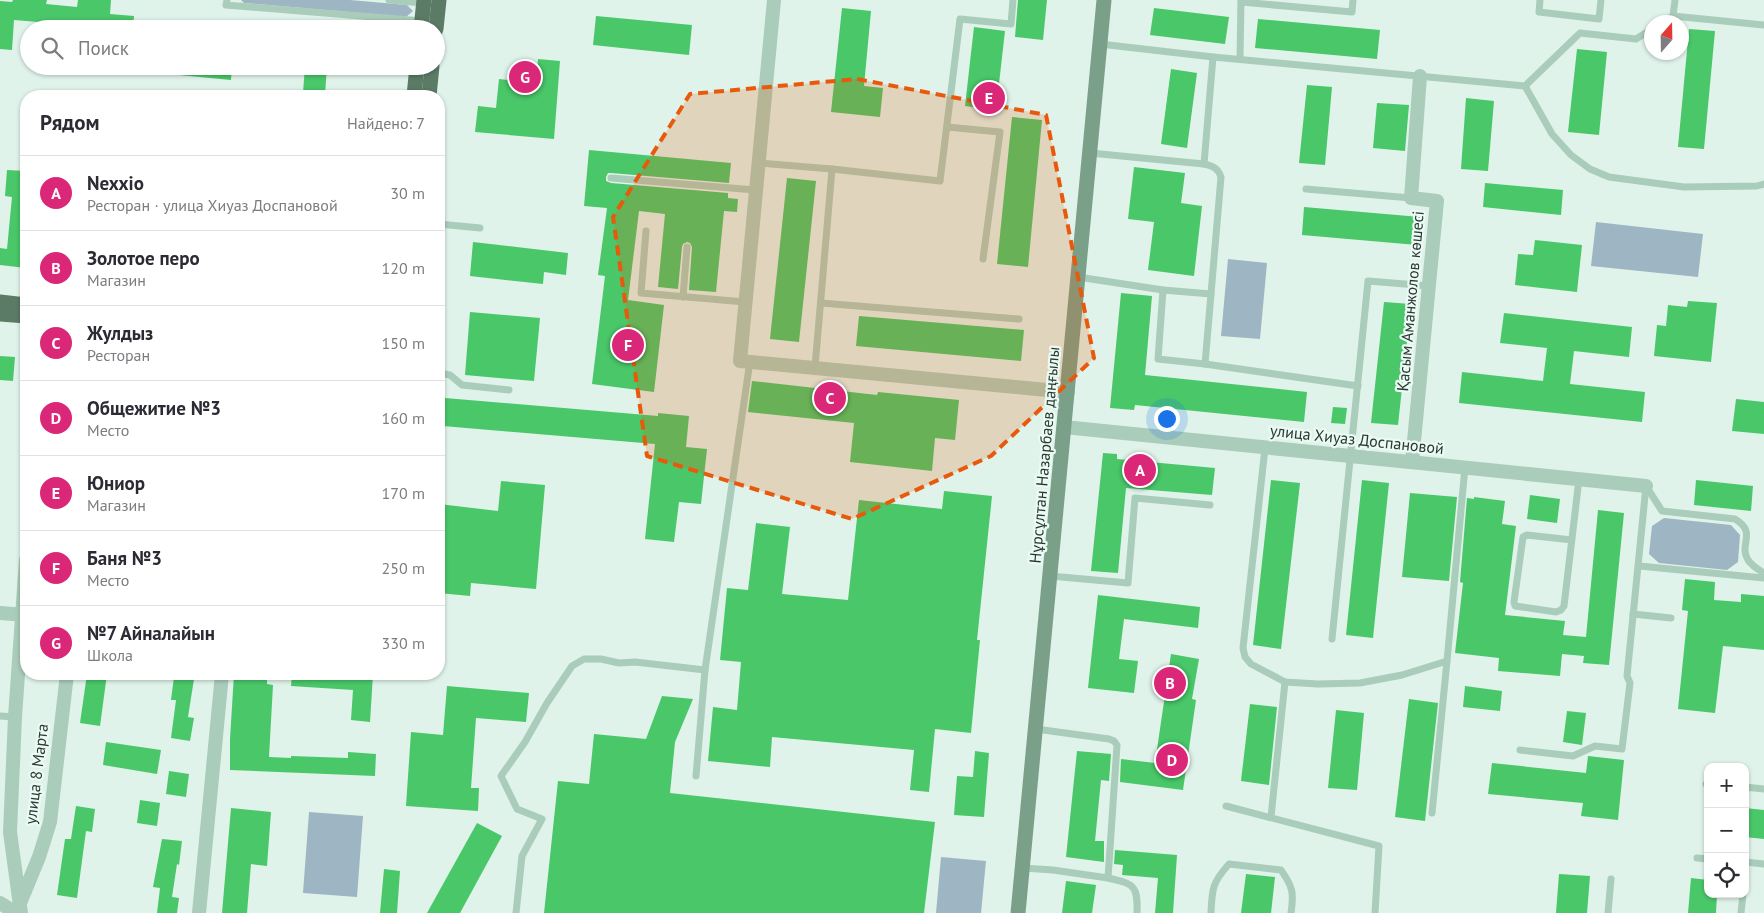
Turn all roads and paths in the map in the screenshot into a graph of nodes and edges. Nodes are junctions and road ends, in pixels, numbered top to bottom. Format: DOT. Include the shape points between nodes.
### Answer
graph roads {
  1 [pos="227,0"];
  2 [pos="389,0"];
  3 [pos="439,0"];
  4 [pos="774,0"];
  5 [pos="1013,0"];
  6 [pos="1104,0"];
  7 [pos="1353,0"];
  8 [pos="1540,0"];
  9 [pos="1601,0"];
  10 [pos="1675,0"];
  11 [pos="424,1"];
  12 [pos="1241,1"];
  13 [pos="1673,15"];
  14 [pos="1689,18"];
  15 [pos="372,20"];
  16 [pos="422,20"];
  17 [pos="437,20"];
  18 [pos="1764,25"];
  19 [pos="1644,34"];
  20 [pos="1100,44"];
  21 [pos="1213,57"];
  22 [pos="1240,59"];
  23 [pos="416,75"];
  24 [pos="431,75"];
  25 [pos="1420,76"];
  26 [pos="1524,86"];
  27 [pos="415,90"];
  28 [pos="430,90"];
  29 [pos="947,127"];
  30 [pos="1090,153"];
  31 [pos="758,163"];
  32 [pos="1204,164"];
  33 [pos="832,169"];
  34 [pos="611,178"];
  35 [pos="1764,184"];
  36 [pos="1306,189"];
  37 [pos="755,190"];
  38 [pos="1411,198"];
  39 [pos="445,225"];
  40 [pos="480,228"];
  41 [pos="646,231"];
  42 [pos="687,247"];
  43 [pos="983,259"];
  44 [pos="1078,277"];
  45 [pos="1429,286"];
  46 [pos="1163,290"];
  47 [pos="1212,294"];
  48 [pos="683,297"];
  49 [pos="0,302"];
  50 [pos="745,302"];
  51 [pos="20,304"];
  52 [pos="820,304"];
  53 [pos="0,314"];
  54 [pos="20,316"];
  55 [pos="1019,320"];
  56 [pos="750,362"];
  57 [pos="1205,364"];
  58 [pos="815,367"];
  59 [pos="445,374"];
  60 [pos="1358,386"];
  61 [pos="509,390"];
  62 [pos="1068,392"];
  63 [pos="1064,427"];
  64 [pos="1265,448"];
  65 [pos="1350,456"];
  66 [pos="1412,462"];
  67 [pos="1464,468"];
  68 [pos="1579,479"];
  69 [pos="1646,486"];
  70 [pos="1210,505"];
  71 [pos="1572,540"];
  72 [pos="1639,566"];
  73 [pos="1764,573"];
  74 [pos="1050,576"];
  75 [pos="1764,578"];
  76 [pos="0,613"];
  77 [pos="1633,614"];
  78 [pos="20,615"];
  79 [pos="1671,618"];
  80 [pos="1332,639"];
  81 [pos="20,660"];
  82 [pos="1447,661"];
  83 [pos="705,670"];
  84 [pos="66,680"];
  85 [pos="221,680"];
  86 [pos="1286,682"];
  87 [pos="0,716"];
  88 [pos="15,717"];
  89 [pos="1036,729"];
  90 [pos="1520,750"];
  91 [pos="696,776"];
  92 [pos="1749,787"];
  93 [pos="1764,789"];
  94 [pos="1226,806"];
  95 [pos="1432,813"];
  96 [pos="1271,817"];
  97 [pos="1696,858"];
  98 [pos="1704,859"];
  99 [pos="1749,863"];
  100 [pos="1764,864"];
  101 [pos="1023,868"];
  102 [pos="1108,878"];
  103 [pos="1611,879"];
  104 [pos="1743,898"];
  105 [pos="0,903"];
  106 [pos="19,910"];
  107 [pos="199,913"];
  108 [pos="516,913"];
  109 [pos="1018,913"];
  110 [pos="1137,913"];
  111 [pos="1211,913"];
  112 [pos="1290,913"];
  113 [pos="1375,913"];
  114 [pos="1608,913"];
  115 [pos="1741,913"];
  1 -- 15 [label="lane" via="226,5"];
  2 -- 11 [label="lane"];
  3 -- 17 [label="main road"];
  4 -- 31 [label="street"];
  5 -- 29 [label="lane" via="1011,24 960,19"];
  6 -- 20 [label="main road, Нұрсұлтан Назарбаев даңғылы"];
  7 -- 12 [label="lane" via="1352,12"];
  8 -- 9 [label="lane" via="1539,12 1599,19"];
  10 -- 13 [label="lane"];
  11 -- 16 [label="main road"];
  12 -- 22 [label="lane"];
  14 -- 18 [label="lane"];
  19 -- 26 [label="lane" via="1636,39 1580,33"];
  20 -- 21 [label="lane"];
  20 -- 30 [label="main road, Нұрсұлтан Назарбаев даңғылы"];
  21 -- 22 [label="lane"];
  21 -- 32 [label="lane"];
  22 -- 25 [label="lane"];
  23 -- 27 [label="main road"];
  24 -- 28 [label="main road"];
  25 -- 26 [label="lane"];
  25 -- 38 [label="street, Қасым Аманжолов көшесі"];
  26 -- 35 [label="lane" via="1552,134 1571,155 1590,169 1609,177 1684,187"];
  29 -- 33 [label="lane" via="940,181"];
  29 -- 43 [label="lane" via="1000,132"];
  30 -- 32 [label="lane"];
  30 -- 44 [label="main road, Нұрсұлтан Назарбаев даңғылы"];
  31 -- 33 [label="lane"];
  31 -- 37 [label="street"];
  32 -- 47 [label="lane" via="1215,167 1221,177"];
  33 -- 52 [label="lane"];
  34 -- 37 [label="lane"];
  36 -- 38 [label="lane"];
  37 -- 50 [label="street"];
  38 -- 45 [label="street, Қасым Аманжолов көшесі" via="1437,201"];
  39 -- 40 [label="lane"];
  41 -- 48 [label="lane" via="641,293"];
  42 -- 48 [label="lane"];
  44 -- 46 [label="lane"];
  44 -- 62 [label="main road, Нұрсұлтан Назарбаев даңғылы"];
  45 -- 60 [label="lane" via="1368,281"];
  45 -- 66 [label="street, Қасым Аманжолов көшесі"];
  46 -- 47 [label="lane"];
  46 -- 57 [label="lane" via="1158,359"];
  47 -- 57 [label="lane"];
  48 -- 50 [label="lane"];
  49 -- 51 [label="main road"];
  50 -- 56 [label="street" via="740,361"];
  52 -- 55 [label="lane"];
  52 -- 58 [label="lane"];
  53 -- 54 [label="main road"];
  56 -- 58 [label="street"];
  56 -- 83 [label="lane"];
  57 -- 60 [label="lane"];
  58 -- 62 [label="street"];
  59 -- 61 [label="lane" via="462,385"];
  60 -- 65 [label="lane"];
  62 -- 63 [label="main road, Нұрсұлтан Назарбаев даңғылы"];
  63 -- 64 [label="street, улица Хиуаз Доспановой"];
  63 -- 74 [label="main road, Нұрсұлтан Назарбаев даңғылы"];
  64 -- 65 [label="street, улица Хиуаз Доспановой"];
  64 -- 86 [label="lane" via="1243,648 1251,664"];
  65 -- 66 [label="street, улица Хиуаз Доспановой"];
  65 -- 80 [label="lane"];
  66 -- 67 [label="street, улица Хиуаз Доспановой"];
  67 -- 68 [label="street, улица Хиуаз Доспановой"];
  67 -- 82 [label="lane"];
  68 -- 69 [label="street, улица Хиуаз Доспановой"];
  68 -- 71 [label="lane"];
  69 -- 72 [label="lane"];
  69 -- 73 [label="lane" via="1662,511 1735,519 1743,524 1748,532 1748,560"];
  70 -- 74 [label="lane" via="1135,498 1128,583"];
  71 -- 71 [label="lane" via="1562,610 1556,612 1515,606 1523,537"];
  72 -- 75 [label="lane"];
  72 -- 77 [label="lane"];
  74 -- 89 [label="main road, Нұрсұлтан Назарбаев даңғылы"];
  76 -- 78 [label="street"];
  77 -- 79 [label="lane"];
  77 -- 90 [label="lane" via="1626,676 1630,683 1622,749 1595,746 1573,756"];
  81 -- 88 [label="street, улица 8 Марта"];
  82 -- 86 [label="lane" via="1402,675 1360,683"];
  82 -- 95 [label="lane"];
  83 -- 91 [label="lane"];
  83 -- 108 [label="lane" via="584,658 572,666 501,776 517,809 542,819 522,856"];
  84 -- 106 [label="street, улица 8 Марта" via="50,822"];
  85 -- 107 [label="street"];
  86 -- 96 [label="lane"];
  87 -- 88 [label="lane"];
  88 -- 106 [label="street, улица 8 Марта" via="10,832"];
  89 -- 101 [label="main road, Нұрсұлтан Назарбаев даңғылы"];
  89 -- 102 [label="lane" via="1109,739 1117,745"];
  92 -- 93 [label="lane"];
  94 -- 96 [label="lane"];
  96 -- 113 [label="lane" via="1379,846"];
  97 -- 98 [label="lane"];
  99 -- 100 [label="lane"];
  101 -- 102 [label="lane"];
  101 -- 109 [label="main road, Нұрсұлтан Назарбаев даңғылы"];
  102 -- 110 [label="lane" via="1133,886 1138,894"];
  103 -- 114 [label="lane"];
  104 -- 115 [label="lane"];
  105 -- 106 [label="street"];
  111 -- 112 [label="lane" via="1212,889 1228,864 1281,870 1292,890"];
}
